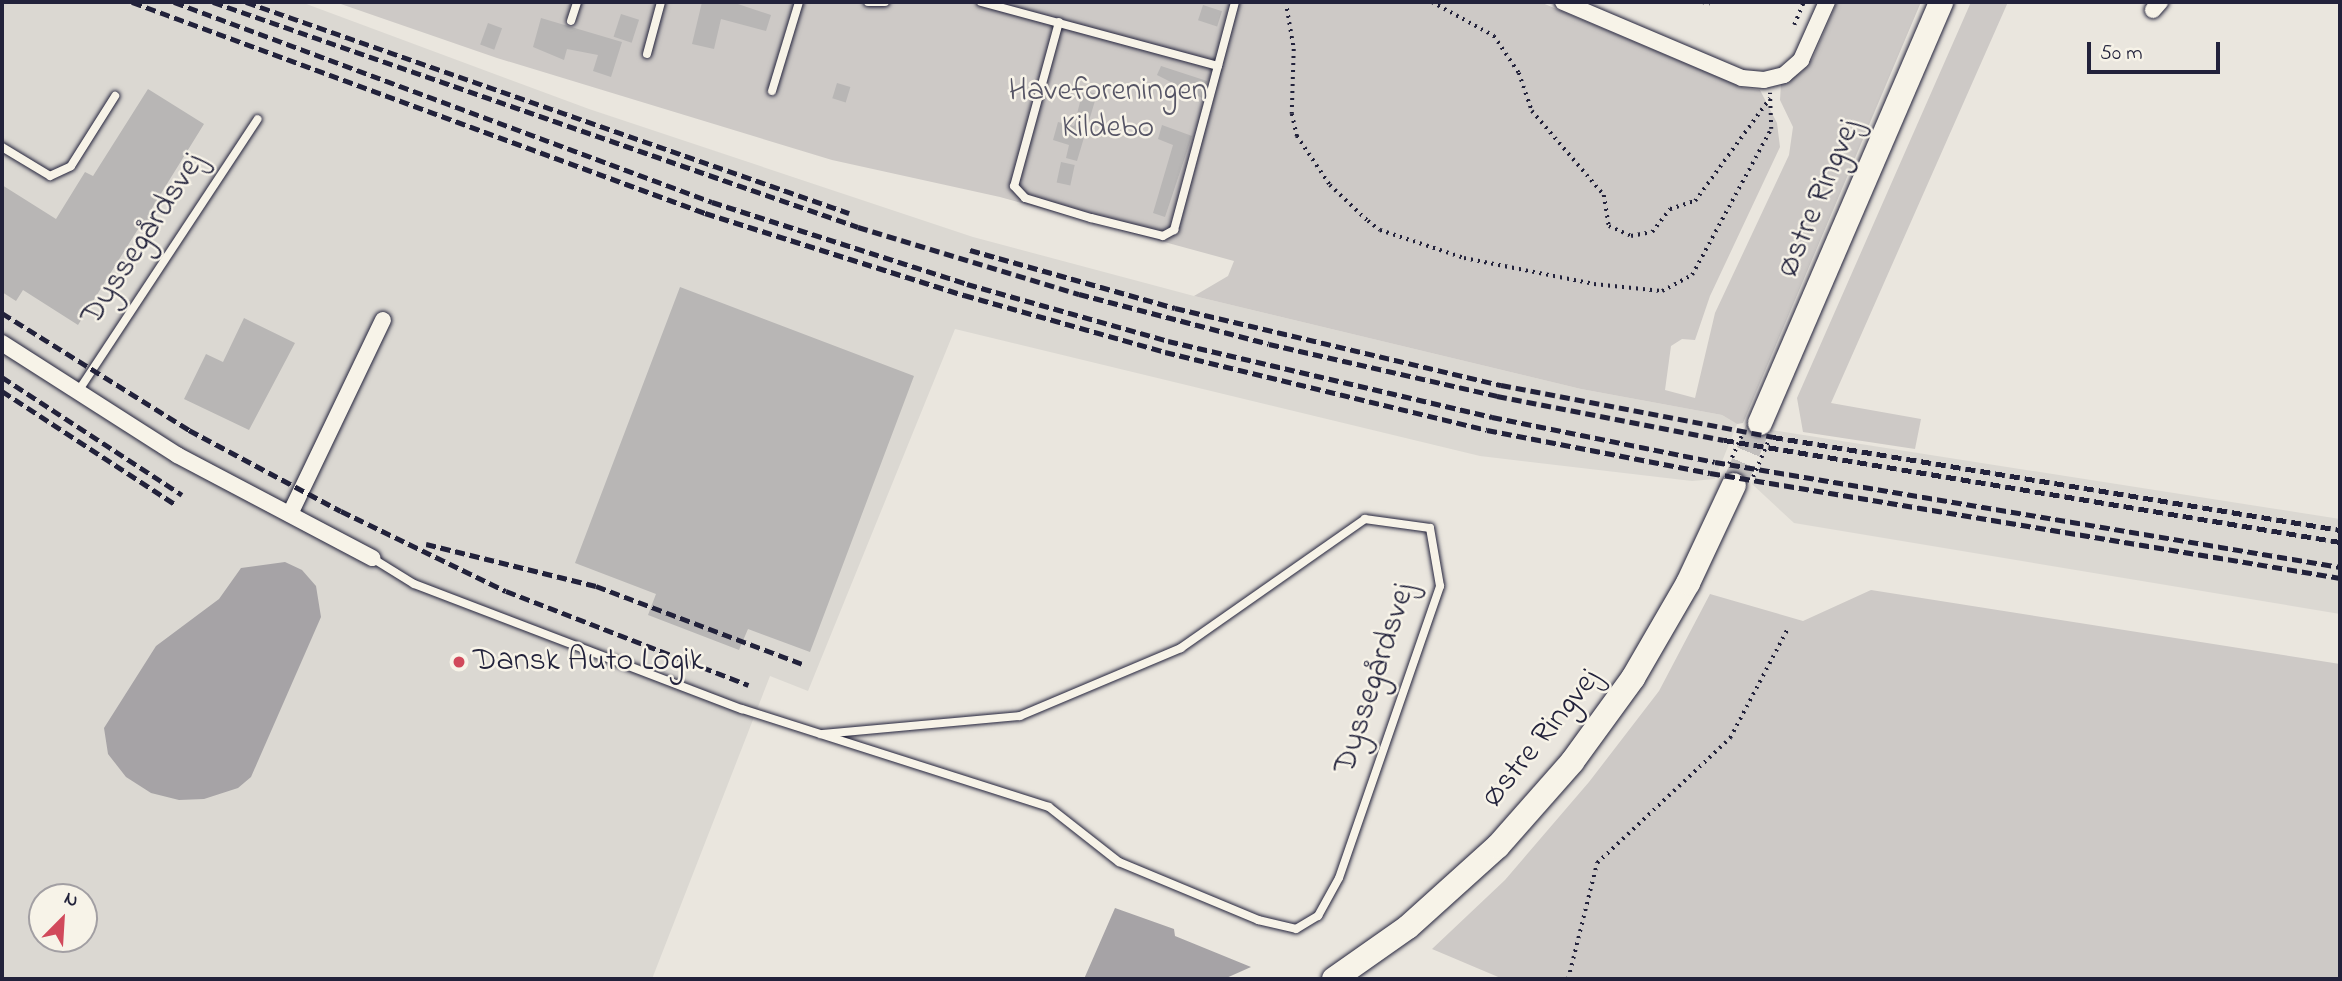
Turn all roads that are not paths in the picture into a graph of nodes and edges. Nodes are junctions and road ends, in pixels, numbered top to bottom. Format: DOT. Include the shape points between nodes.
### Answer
graph roads {
  1 [pos="577,2"];
  2 [pos="661,2"];
  3 [pos="799,2"];
  4 [pos="869,2"];
  5 [pos="885,2"];
  6 [pos="981,2"];
  7 [pos="1235,2"];
  8 [pos="1563,2"];
  9 [pos="1827,2"];
  10 [pos="1941,2"];
  11 [pos="571,21"];
  12 [pos="1059,22"];
  13 [pos="647,54"];
  14 [pos="1218,66"];
  15 [pos="772,91"];
  16 [pos="114,96"];
  17 [pos="258,119"];
  18 [pos="2,147"];
  19 [pos="383,320"];
  20 [pos="2,343"];
  21 [pos="77,393"];
  22 [pos="1753,426"];
  23 [pos="1731,476"];
  24 [pos="290,514"];
  25 [pos="372,558"];
  26 [pos="821,734"];
  27 [pos="1334,979"];
  1 -- 11 [label="lane"];
  2 -- 13 [label="lane"];
  3 -- 15 [label="lane"];
  4 -- 5 [label="lane"];
  6 -- 12 [label="lane"];
  7 -- 14 [label="lane"];
  8 -- 9 [label="street" via="1742,78 1766,79 1784,75 1801,60"];
  10 -- 22 [label="main road, Østre Ringvej"];
  12 -- 14 [label="lane"];
  12 -- 14 [label="lane" via="1014,186 1025,198 1091,218 1163,236 1174,230"];
  16 -- 18 [label="lane" via="71,166 50,176"];
  17 -- 21 [label="lane, Dyssegårdsvej"];
  19 -- 24 [label="street"];
  20 -- 21 [label="street, Dyssegårdsvej"];
  21 -- 24 [label="street, Dyssegårdsvej" via="177,455"];
  23 -- 27 [label="main road, Østre Ringvej" via="1688,583 1633,678 1572,762 1488,855 1408,927"];
  24 -- 25 [label="street, Dyssegårdsvej"];
  25 -- 26 [label="lane, Dyssegårdsvej" via="414,584 742,709"];
  26 -- 26 [label="lane, Dyssegårdsvej" via="1020,716 1181,648 1365,519 1430,528 1440,586 1339,878 1318,916 1296,929 1258,920 1119,862 1049,807"];
}
